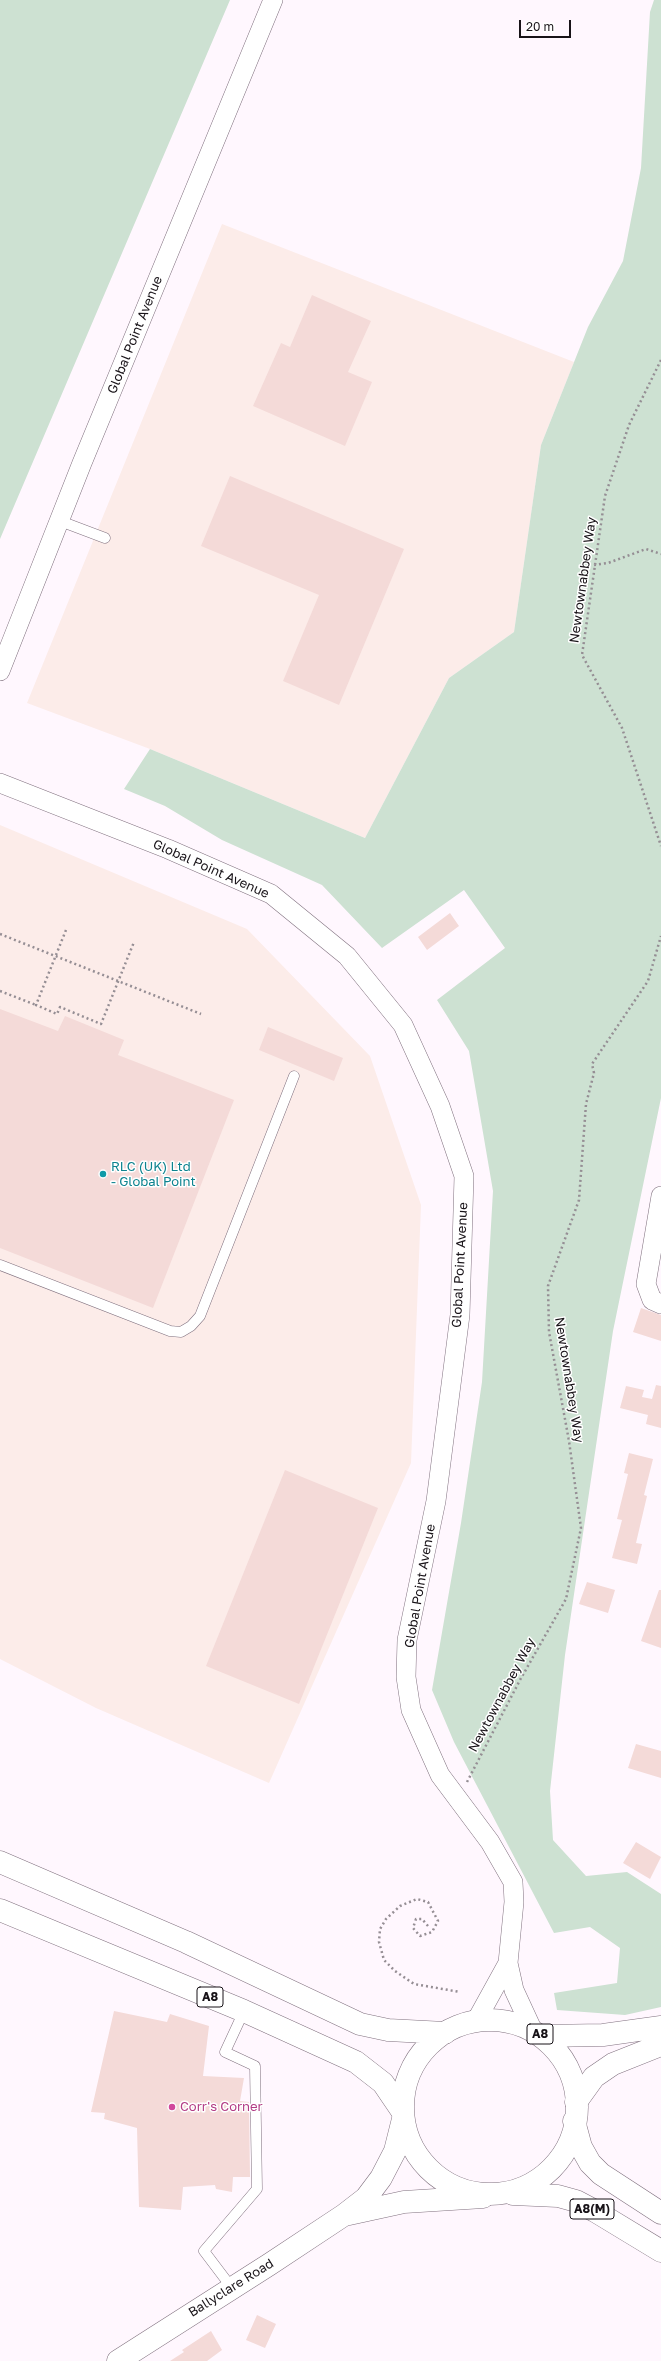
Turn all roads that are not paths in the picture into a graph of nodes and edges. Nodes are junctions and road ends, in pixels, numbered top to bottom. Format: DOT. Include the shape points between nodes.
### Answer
graph roads {
  1 [pos="273,0"];
  2 [pos="60,521"];
  3 [pos="106,538"];
  4 [pos="0,671"];
  5 [pos="0,784"];
  6 [pos="294,1076"];
  7 [pos="661,1196"];
  8 [pos="0,1265"];
  9 [pos="661,1304"];
  10 [pos="0,1862"];
  11 [pos="0,1910"];
  12 [pos="508,1963"];
  13 [pos="244,2011"];
  14 [pos="476,2021"];
  15 [pos="661,2027"];
  16 [pos="538,2032"];
  17 [pos="445,2033"];
  18 [pos="661,2045"];
  19 [pos="575,2112"];
  20 [pos="402,2115"];
  21 [pos="514,2194"];
  22 [pos="483,2196"];
  23 [pos="661,2213"];
  24 [pos="344,2215"];
  25 [pos="661,2251"];
  26 [pos="232,2288"];
  27 [pos="118,2361"];
  1 -- 2 [label="street, Global Point Avenue"];
  2 -- 3 [label="lane"];
  2 -- 4 [label="street, Global Point Avenue"];
  5 -- 12 [label="street, Global Point Avenue" via="168,849 271,894 347,956 403,1025 440,1106 464,1176 460,1314 436,1501 407,1640 406,1677 411,1710 440,1775 490,1842 513,1882 514,1902"];
  6 -- 8 [label="lane" via="200,1316 191,1326 181,1332 170,1332"];
  7 -- 9 [label="street" via="646,1284 652,1300"];
  10 -- 17 [label="main road, A8" via="186,1942 360,2024 408,2032"];
  11 -- 13 [label="main road, A8"];
  12 -- 14 [label="street, Global Point Avenue"];
  12 -- 16 [label="street, Global Point Avenue" via="514,1990"];
  13 -- 20 [label="main road, A8" via="356,2062 383,2083"];
  13 -- 26 [label="lane" via="225,2052 255,2066 257,2189 204,2251"];
  14 -- 16 [label="main road, A8" via="500,2020"];
  14 -- 17 [label="main road, A8"];
  15 -- 16 [label="main road" via="604,2035"];
  16 -- 19 [label="main road, A8" via="557,2048 566,2062 573,2081"];
  17 -- 20 [label="main road, A8" via="418,2063 407,2084"];
  18 -- 19 [label="main road" via="613,2064 594,2077"];
  19 -- 21 [label="main road, A8" via="568,2138 548,2169 534,2182"];
  19 -- 23 [label="main road, A8(M)" via="581,2148 590,2163 601,2174"];
  20 -- 22 [label="main road, A8" via="413,2149 424,2167 458,2189"];
  20 -- 24 [label="main road, Ballyclare Road" via="395,2151 381,2178 366,2198"];
  21 -- 22 [label="main road, A8"];
  21 -- 25 [label="main road, A8(M)" via="558,2196 576,2201"];
  22 -- 24 [label="main road, Ballyclare Road" via="404,2202"];
  24 -- 26 [label="main road, Ballyclare Road"];
  26 -- 27 [label="main road, Ballyclare Road"];
}
